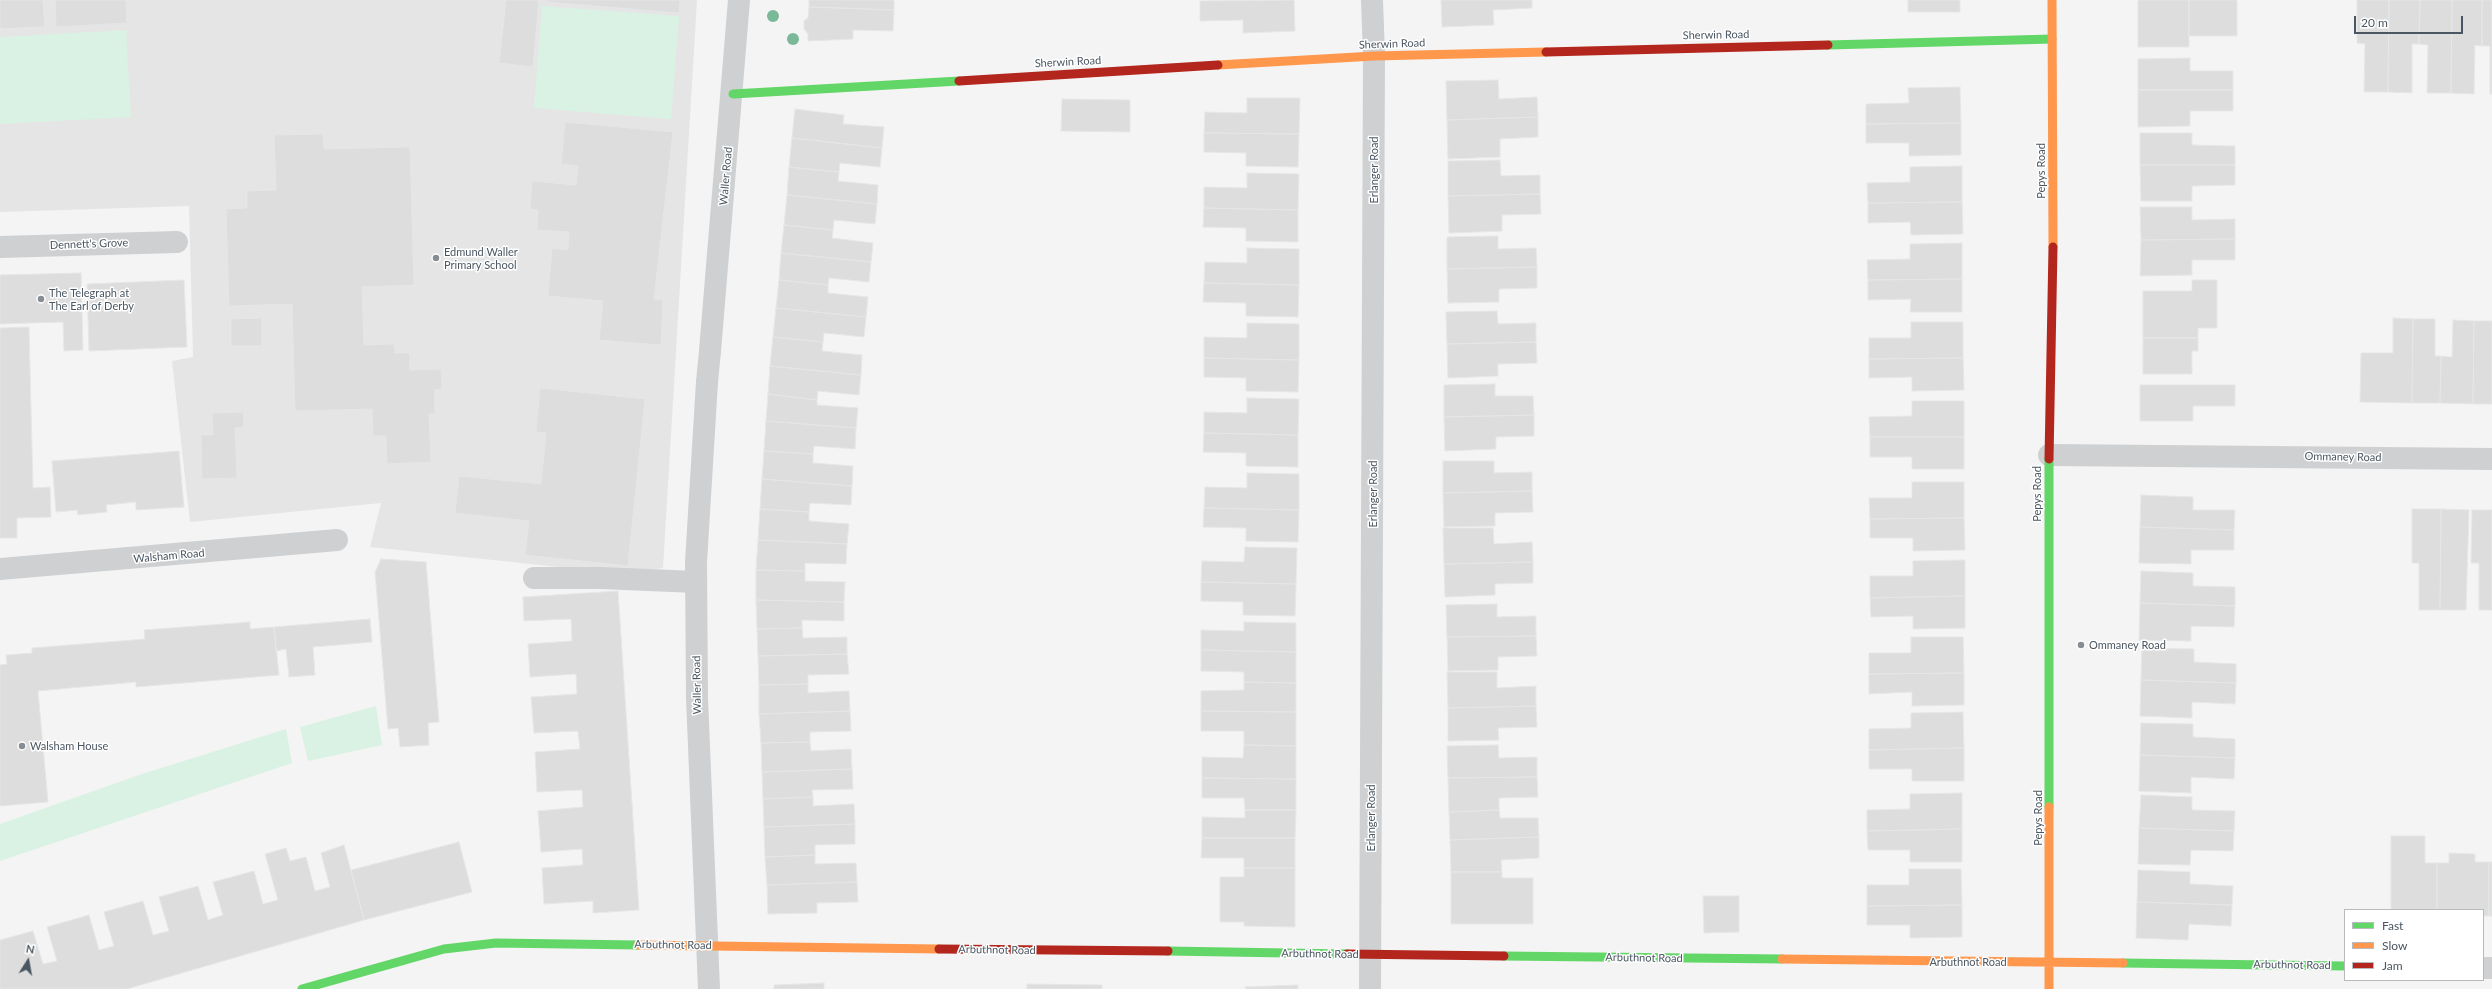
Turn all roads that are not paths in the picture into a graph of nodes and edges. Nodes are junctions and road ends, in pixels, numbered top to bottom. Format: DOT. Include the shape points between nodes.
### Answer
graph roads {
  1 [pos="739,0"];
  2 [pos="1372,0"];
  3 [pos="2052,0"];
  4 [pos="2052,39"];
  5 [pos="1374,56"];
  6 [pos="733,94"];
  7 [pos="177,242"];
  8 [pos="0,247"];
  9 [pos="2049,455"];
  10 [pos="2492,459"];
  11 [pos="337,540"];
  12 [pos="0,569"];
  13 [pos="534,578"];
  14 [pos="696,582"];
  15 [pos="707,946"];
  16 [pos="1370,955"];
  17 [pos="2050,962"];
  18 [pos="2344,966"];
  19 [pos="302,989"];
  20 [pos="709,989"];
  21 [pos="1370,989"];
  22 [pos="2049,989"];
  1 -- 6 [label="street, Waller Road"];
  2 -- 5 [label="street, Erlanger Road"];
  3 -- 4 [label="street, Pepys Road"];
  4 -- 5 [label="street, Sherwin Road"];
  4 -- 9 [label="street, Pepys Road" via="2053,234"];
  5 -- 6 [label="street, Sherwin Road"];
  5 -- 16 [label="street, Erlanger Road"];
  6 -- 14 [label="street, Waller Road" via="707,382"];
  7 -- 8 [label="street, Dennett's Grove"];
  9 -- 10 [label="street, Ommaney Road"];
  9 -- 17 [label="street, Pepys Road"];
  11 -- 12 [label="street, Walsham Road"];
  13 -- 14 [label="street"];
  14 -- 15 [label="street, Waller Road" via="697,698"];
  15 -- 16 [label="street, Arbuthnot Road"];
  15 -- 19 [label="street, Arbuthnot Road" via="496,943 444,949"];
  15 -- 20 [label="street, Waller Road"];
  16 -- 17 [label="street, Arbuthnot Road"];
  16 -- 21 [label="street, Erlanger Road"];
  17 -- 18 [label="street, Arbuthnot Road"];
  17 -- 22 [label="street, Pepys Road"];
}
